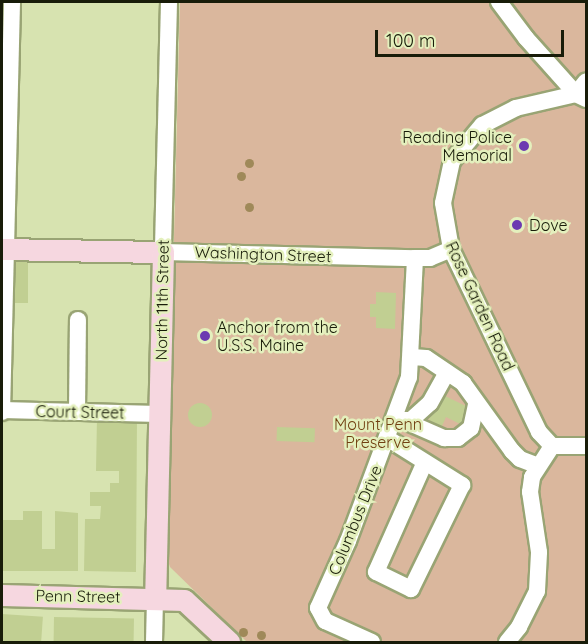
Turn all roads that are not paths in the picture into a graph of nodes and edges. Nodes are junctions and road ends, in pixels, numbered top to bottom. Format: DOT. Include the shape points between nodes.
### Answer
graph roads {
  1 [pos="12,2"];
  2 [pos="169,2"];
  3 [pos="500,2"];
  4 [pos="583,91"];
  5 [pos="4,249"];
  6 [pos="451,249"];
  7 [pos="163,252"];
  8 [pos="415,258"];
  9 [pos="78,320"];
  10 [pos="412,357"];
  11 [pos="447,372"];
  12 [pos="476,404"];
  13 [pos="2,411"];
  14 [pos="77,412"];
  15 [pos="159,414"];
  16 [pos="400,420"];
  17 [pos="387,438"];
  18 [pos="552,446"];
  19 [pos="586,446"];
  20 [pos="425,462"];
  21 [pos="538,466"];
  22 [pos="2,595"];
  23 [pos="155,598"];
  24 [pos="154,642"];
  25 [pos="229,642"];
  26 [pos="372,642"];
  27 [pos="507,642"];
  1 -- 5 [label="street"];
  2 -- 7 [label="street, North 11th Street"];
  3 -- 4 [label="street"];
  4 -- 6 [label="street, Rose Garden Road" via="516,108 482,125 468,138 452,161 444,187 443,217"];
  5 -- 7 [label="main road, Washington Street"];
  5 -- 13 [label="street"];
  6 -- 8 [label="street, Washington Street" via="430,258"];
  6 -- 18 [label="street, Rose Garden Road" via="539,432"];
  7 -- 8 [label="street, Washington Street"];
  7 -- 15 [label="main road, North 11th Street"];
  8 -- 10 [label="street, Columbus Drive"];
  9 -- 14 [label="street"];
  10 -- 11 [label="street" via="426,358"];
  10 -- 16 [label="street, Columbus Drive"];
  11 -- 12 [label="street" via="464,383"];
  11 -- 16 [label="street" via="430,403"];
  12 -- 16 [label="street" via="471,428 458,438 444,438"];
  12 -- 21 [label="street" via="520,459"];
  13 -- 14 [label="street, Court Street"];
  14 -- 15 [label="street, Court Street"];
  15 -- 23 [label="main road, North 11th Street"];
  16 -- 17 [label="street, Columbus Drive"];
  17 -- 20 [label="street"];
  17 -- 26 [label="street, Columbus Drive" via="318,608 325,621"];
  18 -- 19 [label="street"];
  18 -- 21 [label="street"];
  20 -- 20 [label="street" via="462,485 411,589 376,572"];
  21 -- 27 [label="street" via="530,492 539,552 537,591"];
  22 -- 23 [label="main road, Penn Street"];
  23 -- 24 [label="street"];
  23 -- 25 [label="main road, Penn Street" via="184,600"];
}
